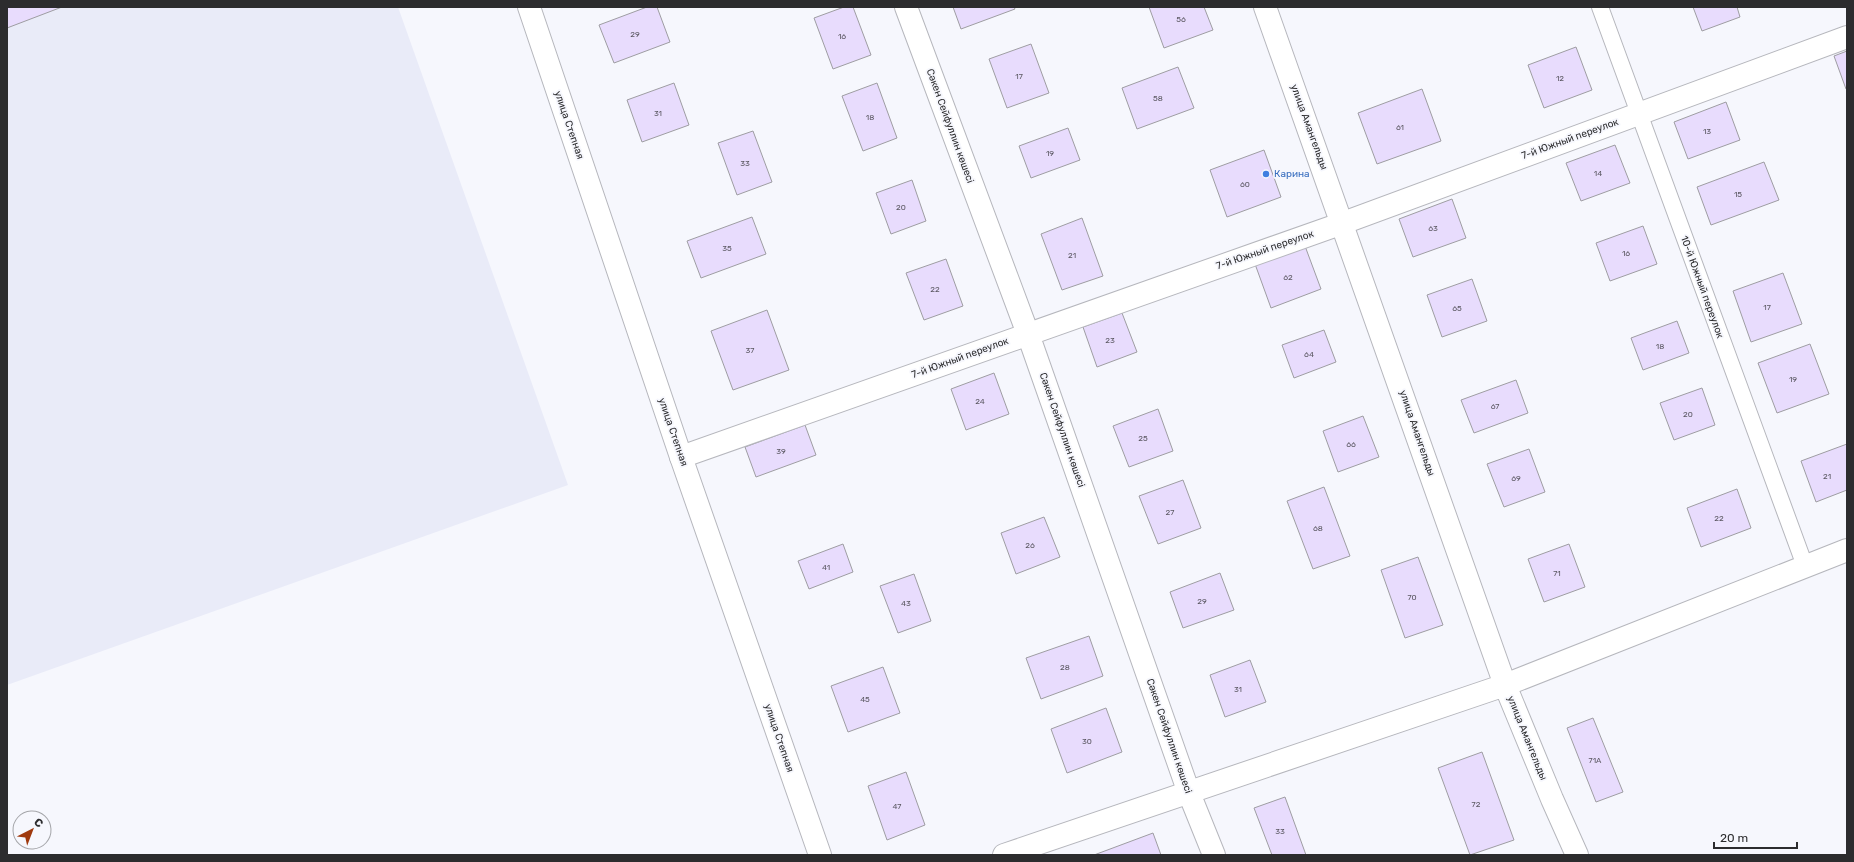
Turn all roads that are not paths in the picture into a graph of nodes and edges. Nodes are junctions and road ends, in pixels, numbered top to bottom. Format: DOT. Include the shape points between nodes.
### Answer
graph roads {
  1 [pos="530,7"];
  2 [pos="906,7"];
  3 [pos="1265,7"];
  4 [pos="1600,7"];
  5 [pos="1847,37"];
  6 [pos="1639,114"];
  7 [pos="1343,223"];
  8 [pos="1028,334"];
  9 [pos="681,457"];
  10 [pos="1847,550"];
  11 [pos="1805,566"];
  12 [pos="1505,685"];
  13 [pos="1189,793"];
  14 [pos="820,855"];
  15 [pos="1004,855"];
  16 [pos="1214,855"];
  17 [pos="1577,855"];
  1 -- 9 [label="street, улица Степная"];
  2 -- 8 [label="street, Сәкен Сейфуллин көшесі"];
  3 -- 7 [label="street, улица Амангельды"];
  4 -- 6 [label="lane, 10-й Южный переулок"];
  5 -- 6 [label="street, 7-й Южный переулок"];
  6 -- 7 [label="street, 7-й Южный переулок"];
  6 -- 11 [label="lane, 10-й Южный переулок"];
  7 -- 8 [label="street, 7-й Южный переулок"];
  7 -- 12 [label="street, улица Амангельды"];
  8 -- 9 [label="street, 7-й Южный переулок"];
  8 -- 13 [label="street, Сәкен Сейфуллин көшесі"];
  9 -- 14 [label="street, улица Степная"];
  10 -- 11 [label="street"];
  11 -- 12 [label="street"];
  12 -- 13 [label="street"];
  12 -- 17 [label="street, улица Амангельды"];
  13 -- 15 [label="street"];
  13 -- 16 [label="street, Сәкен Сейфуллин көшесі"];
}
